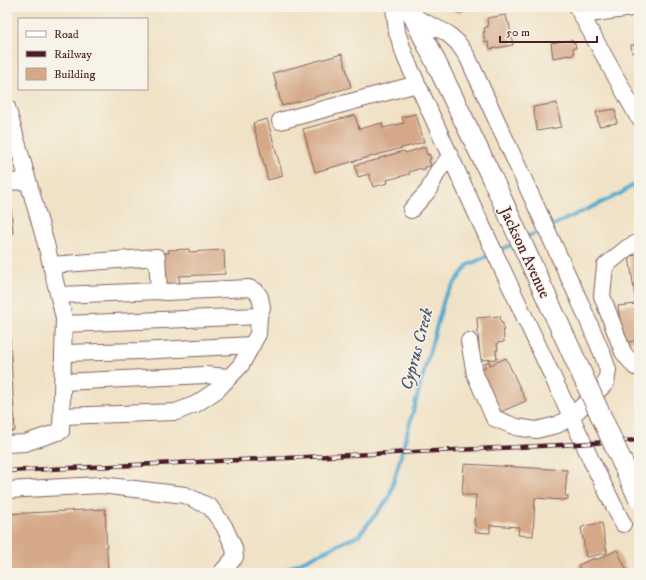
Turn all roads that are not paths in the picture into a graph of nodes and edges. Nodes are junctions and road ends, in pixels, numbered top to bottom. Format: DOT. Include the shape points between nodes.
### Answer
graph roads {
  1 [pos="394,7"];
  2 [pos="638,7"];
  3 [pos="579,11"];
  4 [pos="412,12"];
  5 [pos="417,84"];
  6 [pos="7,107"];
  7 [pos="638,117"];
  8 [pos="280,121"];
  9 [pos="450,158"];
  10 [pos="28,181"];
  11 [pos="7,182"];
  12 [pos="411,210"];
  13 [pos="639,242"];
  14 [pos="51,265"];
  15 [pos="159,291"];
  16 [pos="59,295"];
  17 [pos="259,316"];
  18 [pos="64,324"];
  19 [pos="469,340"];
  20 [pos="252,345"];
  21 [pos="63,353"];
  22 [pos="639,367"];
  23 [pos="228,377"];
  24 [pos="63,382"];
  25 [pos="62,416"];
  26 [pos="571,417"];
  27 [pos="7,444"];
  28 [pos="7,490"];
  29 [pos="639,498"];
  30 [pos="623,524"];
  31 [pos="221,573"];
  1 -- 5 [label="street" via="396,32"];
  2 -- 3 [label="street"];
  3 -- 7 [label="street"];
  4 -- 26 [label="street" via="447,33 468,58 602,353 608,370 606,383"];
  4 -- 29 [label="main road, Jackson Avenue, bridge" via="491,176"];
  5 -- 8 [label="street"];
  5 -- 9 [label="street"];
  6 -- 10 [label="street"];
  9 -- 12 [label="street" via="438,172 428,192"];
  9 -- 26 [label="street"];
  10 -- 11 [label="street"];
  10 -- 14 [label="street"];
  13 -- 22 [label="street" via="627,248 605,266 602,296 623,352 635,367"];
  14 -- 15 [label="street" via="156,258"];
  14 -- 16 [label="street"];
  15 -- 16 [label="street"];
  15 -- 17 [label="street" via="249,288 260,296 262,307"];
  16 -- 18 [label="street"];
  17 -- 18 [label="street"];
  17 -- 20 [label="street" via="258,334"];
  18 -- 21 [label="street"];
  19 -- 26 [label="street" via="476,374 494,418 516,428 536,430 557,425"];
  20 -- 21 [label="street"];
  20 -- 23 [label="street" via="241,365"];
  21 -- 24 [label="street"];
  23 -- 24 [label="street" via="205,375"];
  23 -- 25 [label="street" via="217,390 196,404 176,412"];
  24 -- 25 [label="street"];
  25 -- 27 [label="street" via="61,431 25,443"];
  26 -- 30 [label="street"];
  28 -- 31 [label="street" via="101,485 185,495 210,507 224,526 234,548 235,557"];
}
